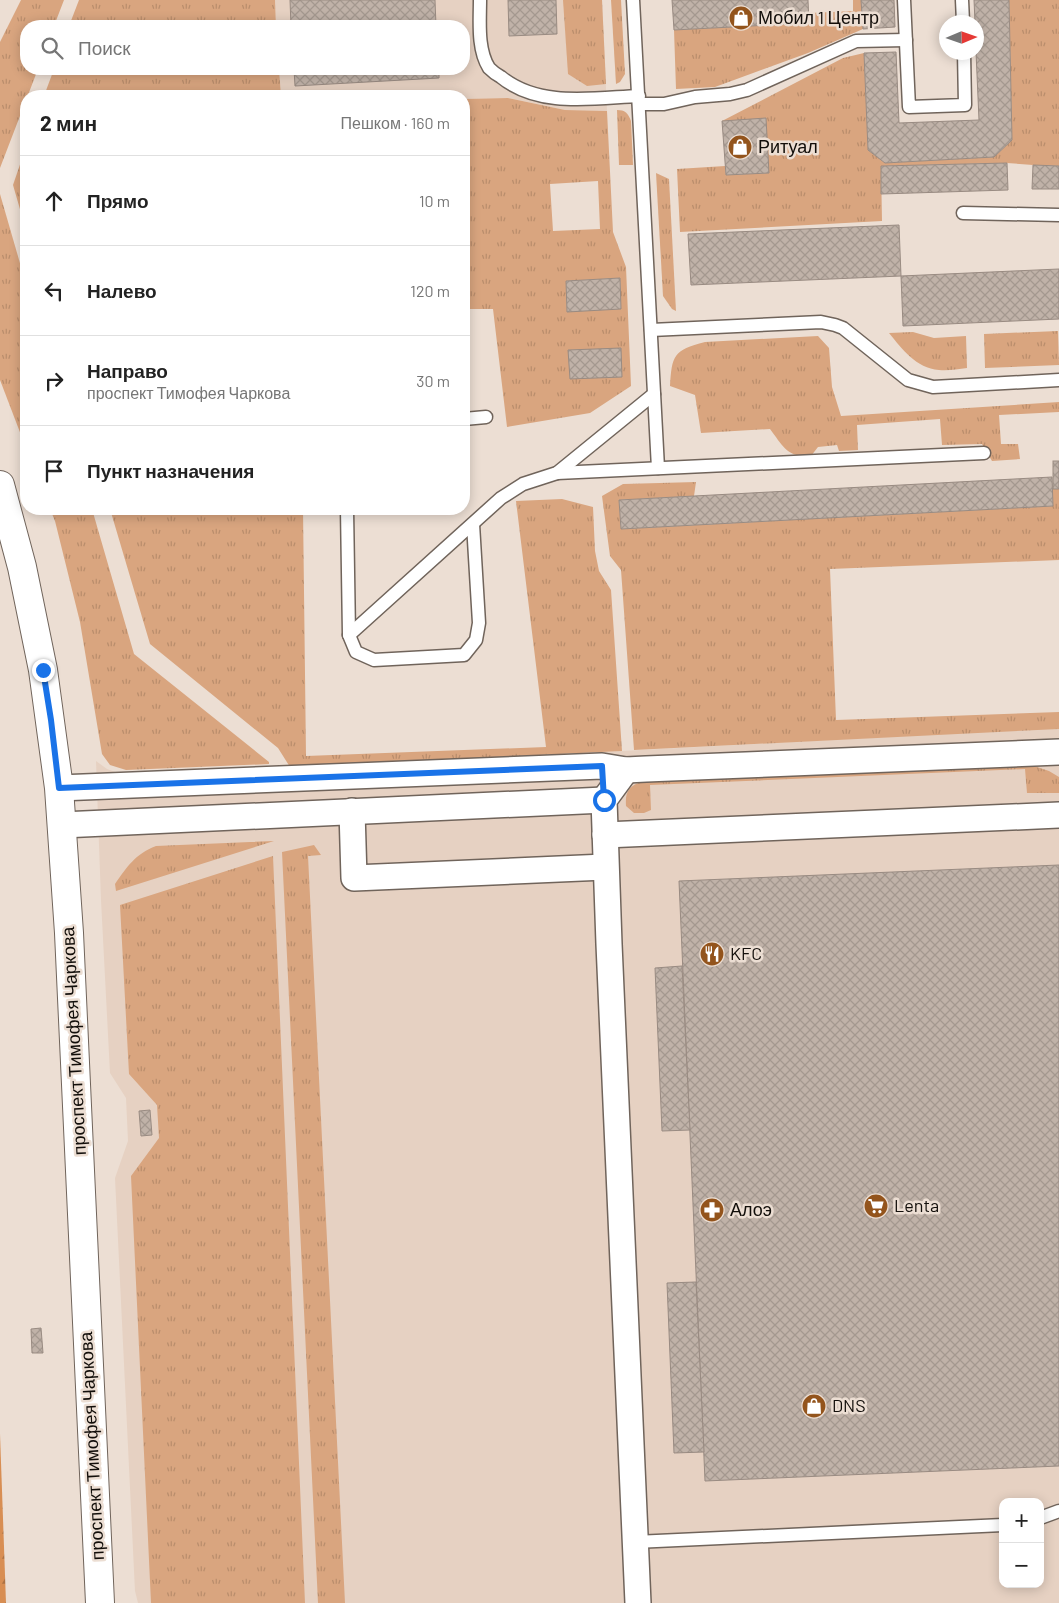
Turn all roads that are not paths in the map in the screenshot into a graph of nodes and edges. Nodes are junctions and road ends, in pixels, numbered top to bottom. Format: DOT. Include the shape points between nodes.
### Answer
graph roads {
  1 [pos="480,0"];
  2 [pos="633,0"];
  3 [pos="904,0"];
  4 [pos="962,0"];
  5 [pos="963,15"];
  6 [pos="906,40"];
  7 [pos="964,60"];
  8 [pos="639,100"];
  9 [pos="963,213"];
  10 [pos="1059,215"];
  11 [pos="651,330"];
  12 [pos="1059,380"];
  13 [pos="654,394"];
  14 [pos="486,417"];
  15 [pos="470,418"];
  16 [pos="984,453"];
  17 [pos="658,468"];
  18 [pos="557,473"];
  19 [pos="0,485"];
  20 [pos="346,515"];
  21 [pos="472,524"];
  22 [pos="349,635"];
  23 [pos="1059,752"];
  24 [pos="608,779"];
  25 [pos="59,788"];
  26 [pos="352,812"];
  27 [pos="1059,816"];
  28 [pos="62,825"];
  29 [pos="605,835"];
  30 [pos="606,867"];
  31 [pos="1059,1511"];
  32 [pos="1044,1517"];
  33 [pos="999,1526"];
  34 [pos="635,1542"];
  35 [pos="100,1603"];
  36 [pos="638,1603"];
  1 -- 8 [label="lane" via="482,49 490,68 507,82 527,92 550,97"];
  2 -- 8 [label="lane"];
  3 -- 6 [label="lane"];
  4 -- 5 [label="lane"];
  6 -- 7 [label="lane" via="909,107 965,105"];
  6 -- 8 [label="lane" via="856,41 747,90 730,94 664,104"];
  8 -- 11 [label="lane"];
  9 -- 10 [label="lane"];
  11 -- 12 [label="lane" via="821,322 843,328 908,380 934,387"];
  11 -- 13 [label="lane"];
  13 -- 17 [label="lane"];
  13 -- 18 [label="lane"];
  14 -- 15 [label="lane"];
  16 -- 17 [label="lane"];
  17 -- 18 [label="lane"];
  18 -- 21 [label="lane" via="523,484 501,498"];
  19 -- 25 [label="main road, проспект Тимофея Чаркова" via="22,567 43,670"];
  20 -- 22 [label="lane"];
  21 -- 22 [label="lane"];
  21 -- 22 [label="lane" via="479,623 476,640 464,654 374,660 356,652"];
  23 -- 24 [label="street"];
  24 -- 25 [label="street"];
  24 -- 26 [label="street"];
  24 -- 29 [label="street"];
  25 -- 28 [label="main road, проспект Тимофея Чаркова"];
  26 -- 28 [label="street"];
  26 -- 30 [label="street" via="354,878"];
  27 -- 29 [label="street"];
  28 -- 35 [label="main road, проспект Тимофея Чаркова"];
  29 -- 30 [label="street"];
  30 -- 34 [label="street"];
  31 -- 32 [label="lane"];
  33 -- 34 [label="lane"];
  34 -- 36 [label="street"];
}
